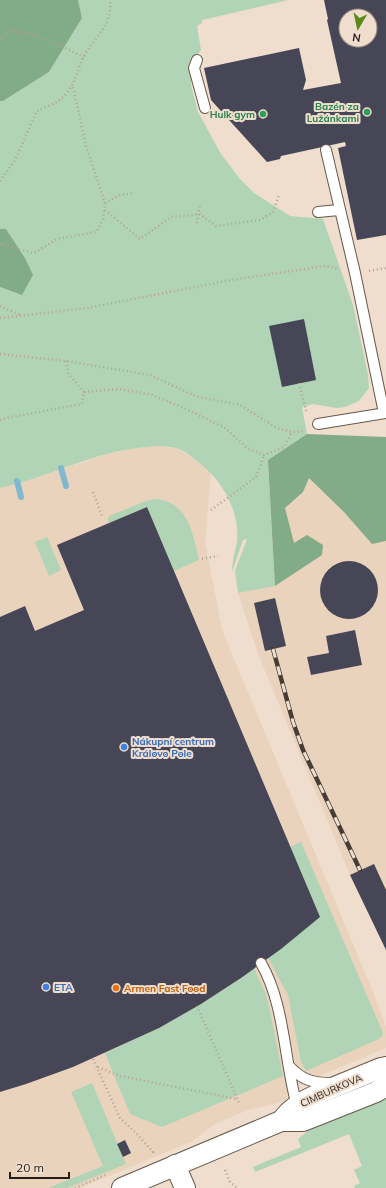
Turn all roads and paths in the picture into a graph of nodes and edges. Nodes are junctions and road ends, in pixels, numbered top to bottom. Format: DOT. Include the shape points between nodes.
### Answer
graph roads {
  1 [pos="110,0"];
  2 [pos="0,40"];
  3 [pos="84,57"];
  4 [pos="197,60"];
  5 [pos="73,86"];
  6 [pos="205,108"];
  7 [pos="326,150"];
  8 [pos="0,181"];
  9 [pos="135,193"];
  10 [pos="279,195"];
  11 [pos="105,203"];
  12 [pos="200,204"];
  13 [pos="104,210"];
  14 [pos="339,210"];
  15 [pos="318,212"];
  16 [pos="200,214"];
  17 [pos="197,223"];
  18 [pos="0,244"];
  19 [pos="386,268"];
  20 [pos="375,270"];
  21 [pos="355,273"];
  22 [pos="0,306"];
  23 [pos="21,316"];
  24 [pos="0,318"];
  25 [pos="0,354"];
  26 [pos="66,361"];
  27 [pos="299,383"];
  28 [pos="84,392"];
  29 [pos="385,413"];
  30 [pos="0,420"];
  31 [pos="318,424"];
  32 [pos="292,432"];
  33 [pos="264,456"];
  34 [pos="93,492"];
  35 [pos="211,510"];
  36 [pos="102,516"];
  37 [pos="218,556"];
  38 [pos="202,559"];
  39 [pos="261,963"];
  40 [pos="197,1006"];
  41 [pos="93,1058"];
  42 [pos="97,1066"];
  43 [pos="289,1066"];
  44 [pos="386,1067"];
  45 [pos="348,1082"];
  46 [pos="386,1086"];
  47 [pos="237,1099"];
  48 [pos="240,1105"];
  49 [pos="288,1114"];
  50 [pos="153,1152"];
  51 [pos="175,1165"];
  52 [pos="225,1170"];
  53 [pos="122,1188"];
  54 [pos="186,1188"];
  55 [pos="237,1188"];
  1 -- 3 [label="path" via="111,10 105,26"];
  2 -- 3 [label="path" via="9,31 22,31"];
  3 -- 5 [label="path"];
  4 -- 6 [label="lane" via="194,68"];
  5 -- 8 [label="path" via="62,99 37,111 15,160"];
  5 -- 11 [label="path" via="86,146"];
  7 -- 14 [label="lane"];
  9 -- 11 [label="path" via="120,195"];
  10 -- 16 [label="path" via="273,212 260,220 216,226"];
  11 -- 13 [label="path"];
  12 -- 16 [label="path"];
  13 -- 16 [label="path" via="140,239 171,217"];
  13 -- 18 [label="path" via="103,220 96,232 57,239 34,253"];
  14 -- 15 [label="lane"];
  14 -- 21 [label="lane"];
  16 -- 17 [label="path"];
  19 -- 20 [label="path"];
  21 -- 23 [label="path" via="325,266 231,280 87,308"];
  21 -- 29 [label="lane"];
  22 -- 23 [label="path"];
  23 -- 24 [label="path"];
  25 -- 26 [label="path"];
  26 -- 28 [label="path" via="69,375"];
  26 -- 32 [label="path" via="150,375 195,396 240,405 277,428"];
  27 -- 31 [label="path" via="307,414"];
  28 -- 30 [label="path" via="82,404"];
  28 -- 33 [label="path" via="119,390 152,395 225,428 247,448"];
  29 -- 31 [label="lane"];
  31 -- 32 [label="path" via="305,431"];
  32 -- 33 [label="path" via="284,447"];
  33 -- 35 [label="path" via="256,477"];
  34 -- 36 [label="path"];
  37 -- 38 [label="path"];
  39 -- 43 [label="lane" via="276,1002"];
  40 -- 47 [label="path"];
  41 -- 42 [label="path"];
  42 -- 47 [label="path" via="120,1076"];
  42 -- 50 [label="path" via="120,1118"];
  43 -- 45 [label="lane" via="297,1075 309,1081"];
  43 -- 49 [label="lane" via="295,1098"];
  44 -- 45 [label="street, CIMBURKOVA"];
  45 -- 49 [label="street, CIMBURKOVA" via="300,1103"];
  46 -- 49 [label="street, CIMBURKOVA" via="303,1121"];
  47 -- 48 [label="path"];
  49 -- 51 [label="street, CIMBURKOVA"];
  51 -- 53 [label="street, CIMBURKOVA"];
  51 -- 54 [label="street"];
  52 -- 55 [label="path" via="230,1182"];
}
